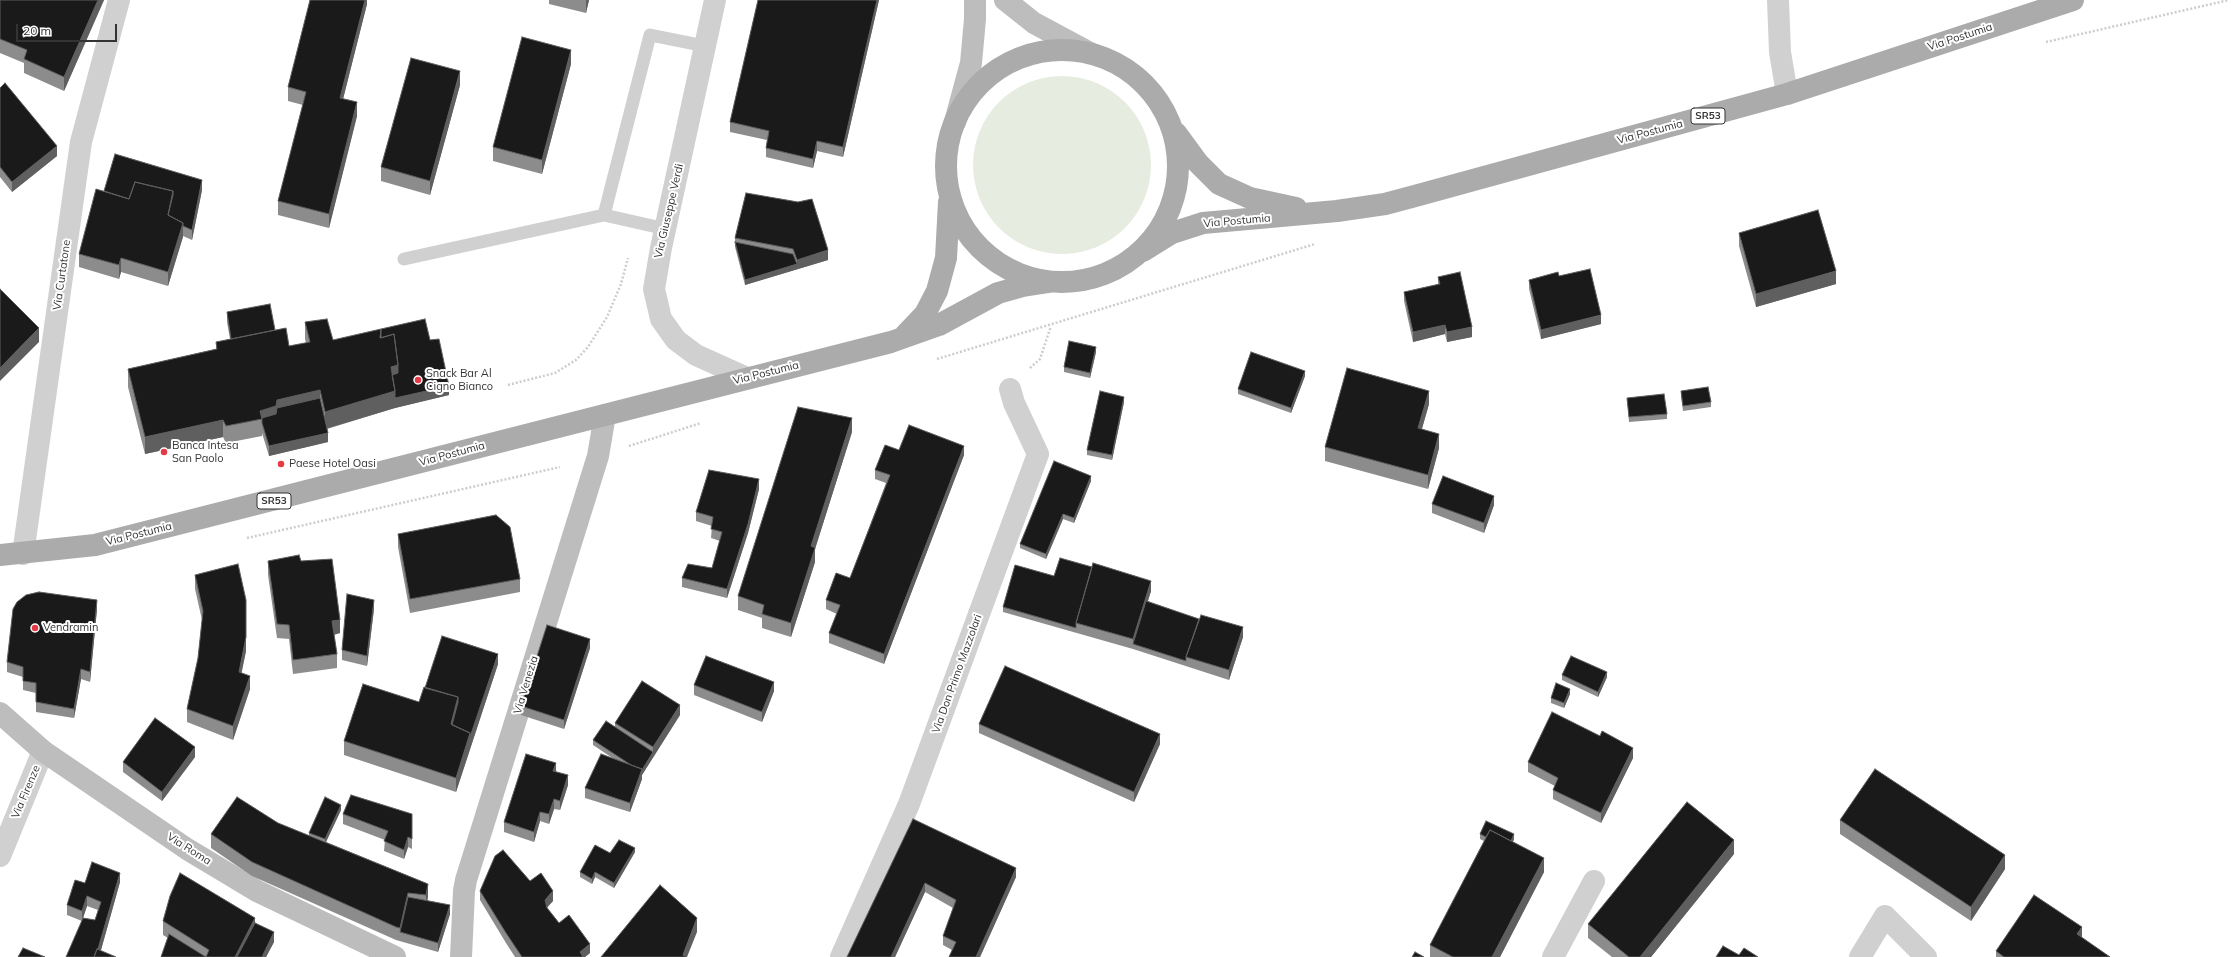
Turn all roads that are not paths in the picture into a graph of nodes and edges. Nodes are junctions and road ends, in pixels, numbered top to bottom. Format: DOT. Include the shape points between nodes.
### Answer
graph roads {
  1 [pos="119,0"];
  2 [pos="715,0"];
  3 [pos="975,0"];
  4 [pos="1005,0"];
  5 [pos="1778,0"];
  6 [pos="2073,0"];
  7 [pos="705,46"];
  8 [pos="1090,53"];
  9 [pos="1787,94"];
  10 [pos="955,122"];
  11 [pos="1173,128"];
  12 [pos="948,192"];
  13 [pos="1337,211"];
  14 [pos="604,215"];
  15 [pos="666,229"];
  16 [pos="1143,251"];
  17 [pos="404,259"];
  18 [pos="1049,282"];
  19 [pos="902,338"];
  20 [pos="747,378"];
  21 [pos="1010,389"];
  22 [pos="605,415"];
  23 [pos="23,554"];
  24 [pos="0,555"];
  25 [pos="0,713"];
  26 [pos="44,751"];
  27 [pos="0,856"];
  28 [pos="1594,881"];
  29 [pos="395,957"];
  30 [pos="461,957"];
  31 [pos="841,957"];
  32 [pos="1554,957"];
  33 [pos="1860,957"];
  34 [pos="1926,957"];
  1 -- 23 [label="street, Via Curtatone" via="81,142"];
  2 -- 7 [label="street, Via Giuseppe Verdi"];
  3 -- 10 [label="street" via="971,63"];
  4 -- 8 [label="street" via="1034,23"];
  5 -- 9 [label="street" via="1780,52"];
  6 -- 9 [label="main road, Via Postumia / SR53"];
  7 -- 14 [label="lane" via="650,35"];
  7 -- 15 [label="street, Via Giuseppe Verdi"];
  8 -- 10 [label="main road" via="1067,50 1044,52 1022,57 1000,67 982,82 966,101"];
  8 -- 11 [label="main road" via="1112,61 1132,73 1149,88 1163,107"];
  9 -- 13 [label="main road, Via Postumia / SR53" via="1385,204"];
  10 -- 12 [label="main road" via="945,168"];
  11 -- 13 [label="main road, Via Postumia" via="1198,163 1219,184 1231,191 1288,207"];
  11 -- 16 [label="main road" via="1178,150 1179,174 1175,197 1167,218"];
  12 -- 18 [label="main road" via="956,215 968,236 984,253 1026,277"];
  12 -- 19 [label="main road" via="946,258 937,291 925,314"];
  13 -- 16 [label="main road, Via Postumia" via="1203,223 1172,233"];
  14 -- 15 [label="lane"];
  14 -- 17 [label="lane"];
  15 -- 20 [label="street, Via Giuseppe Verdi" via="654,289 661,319 676,340 696,355"];
  16 -- 18 [label="main road" via="1119,268 1097,278"];
  18 -- 19 [label="main road, Via Postumia" via="998,293 939,325"];
  19 -- 20 [label="main road, Via Postumia"];
  20 -- 22 [label="main road, Via Postumia"];
  21 -- 31 [label="street, Via Don Primo Mazzolari" via="1038,454 909,804"];
  22 -- 23 [label="main road, Via Postumia / SR53" via="95,545"];
  22 -- 30 [label="street, Via Venezia" via="598,456 466,880"];
  23 -- 24 [label="main road, Via Postumia / SR53"];
  25 -- 26 [label="street, Via Roma"];
  26 -- 27 [label="street, Via Firenze"];
  26 -- 29 [label="street, Via Roma" via="187,849 244,883"];
  28 -- 32 [label="street"];
  33 -- 34 [label="street" via="1886,916"];
}
